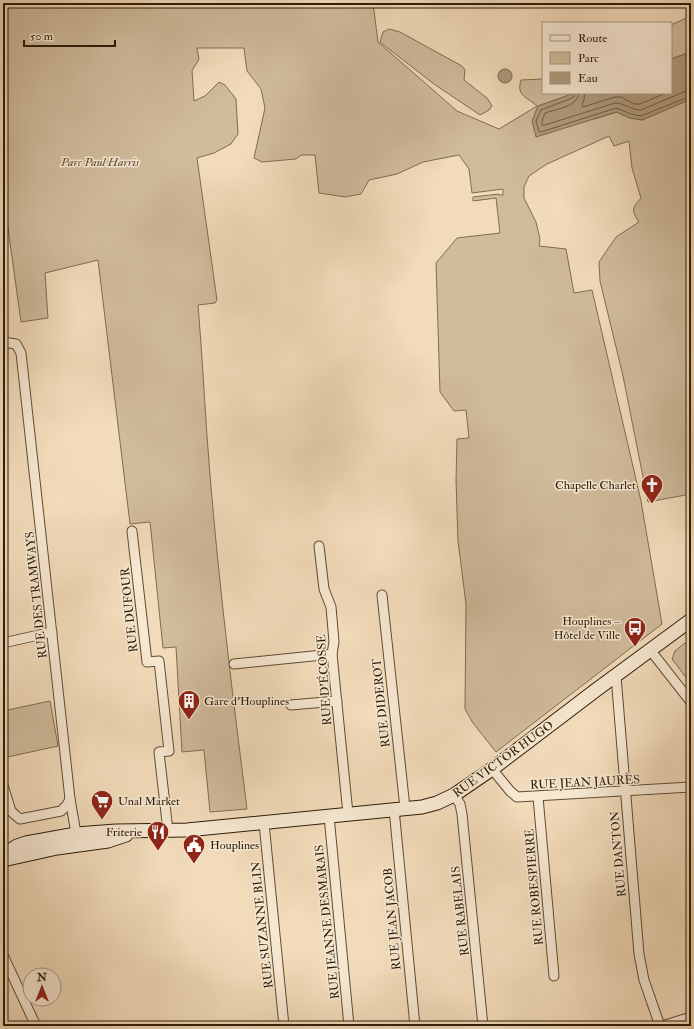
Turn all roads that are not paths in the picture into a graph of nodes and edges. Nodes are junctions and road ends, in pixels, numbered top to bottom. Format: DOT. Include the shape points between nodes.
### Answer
graph roads {
  1 [pos="3,342"];
  2 [pos="132,531"];
  3 [pos="319,546"];
  4 [pos="382,595"];
  5 [pos="691,620"];
  6 [pos="52,632"];
  7 [pos="3,643"];
  8 [pos="651,651"];
  9 [pos="332,654"];
  10 [pos="234,664"];
  11 [pos="616,676"];
  12 [pos="337,701"];
  13 [pos="691,702"];
  14 [pos="291,706"];
  15 [pos="492,769"];
  16 [pos="3,785"];
  17 [pos="691,787"];
  18 [pos="625,792"];
  19 [pos="454,795"];
  20 [pos="538,797"];
  21 [pos="70,799"];
  22 [pos="399,809"];
  23 [pos="348,814"];
  24 [pos="329,816"];
  25 [pos="264,823"];
  26 [pos="168,831"];
  27 [pos="77,839"];
  28 [pos="3,855"];
  29 [pos="3,860"];
  30 [pos="3,955"];
  31 [pos="554,976"];
  32 [pos="691,1017"];
  33 [pos="36,1026"];
  34 [pos="284,1026"];
  35 [pos="349,1026"];
  36 [pos="415,1026"];
  37 [pos="483,1026"];
  38 [pos="661,1026"];
  1 -- 6 [label="street, RUE DES TRAMWAYS" via="16,344 21,353"];
  2 -- 26 [label="street, RUE DUFOUR" via="147,662 159,660 169,751 159,752"];
  3 -- 9 [label="street, RUE D'ÉCOSSE" via="324,589 332,607"];
  4 -- 22 [label="street, RUE DIDEROT"];
  5 -- 8 [label="main road, RUE VICTOR HUGO"];
  6 -- 7 [label="street"];
  6 -- 21 [label="street, RUE DES TRAMWAYS"];
  8 -- 11 [label="main road, RUE VICTOR HUGO"];
  8 -- 13 [label="street"];
  9 -- 10 [label="street"];
  9 -- 12 [label="street, RUE D'ÉCOSSE"];
  11 -- 15 [label="main road, RUE VICTOR HUGO"];
  11 -- 18 [label="street, RUE DANTON"];
  12 -- 14 [label="street"];
  12 -- 23 [label="street, RUE D'ÉCOSSE"];
  15 -- 19 [label="main road, RUE VICTOR HUGO"];
  15 -- 20 [label="street, RUE JEAN JAURÈS" via="513,795 522,798"];
  16 -- 21 [label="street" via="12,811 20,819 56,813 65,808"];
  17 -- 18 [label="street, RUE JEAN JAURÈS"];
  18 -- 20 [label="street, RUE JEAN JAURÈS"];
  18 -- 38 [label="street, RUE DANTON" via="639,954 644,980"];
  19 -- 22 [label="main road, RUE VICTOR HUGO" via="430,805"];
  19 -- 37 [label="street, RUE RABELAIS" via="460,804 462,814"];
  20 -- 31 [label="street, RUE ROBESPIERRE"];
  21 -- 27 [label="street, RUE DES TRAMWAYS"];
  22 -- 23 [label="main road, RUE VICTOR HUGO"];
  22 -- 36 [label="street, RUE JEAN JACOB"];
  23 -- 24 [label="main road, RUE VICTOR HUGO"];
  24 -- 25 [label="main road, RUE VICTOR HUGO"];
  24 -- 35 [label="street, RUE JEANNE DESMARAIS"];
  25 -- 26 [label="main road, RUE VICTOR HUGO"];
  25 -- 34 [label="street, RUE SUZANNE BLIN"];
  26 -- 27 [label="main road, RUE VICTOR HUGO" via="141,832 108,841"];
  27 -- 28 [label="main road, RUE VICTOR HUGO" via="26,843"];
  27 -- 29 [label="main road, RUE VICTOR HUGO" via="57,848"];
  30 -- 33 [label="street"];
  32 -- 38 [label="street"];
}
